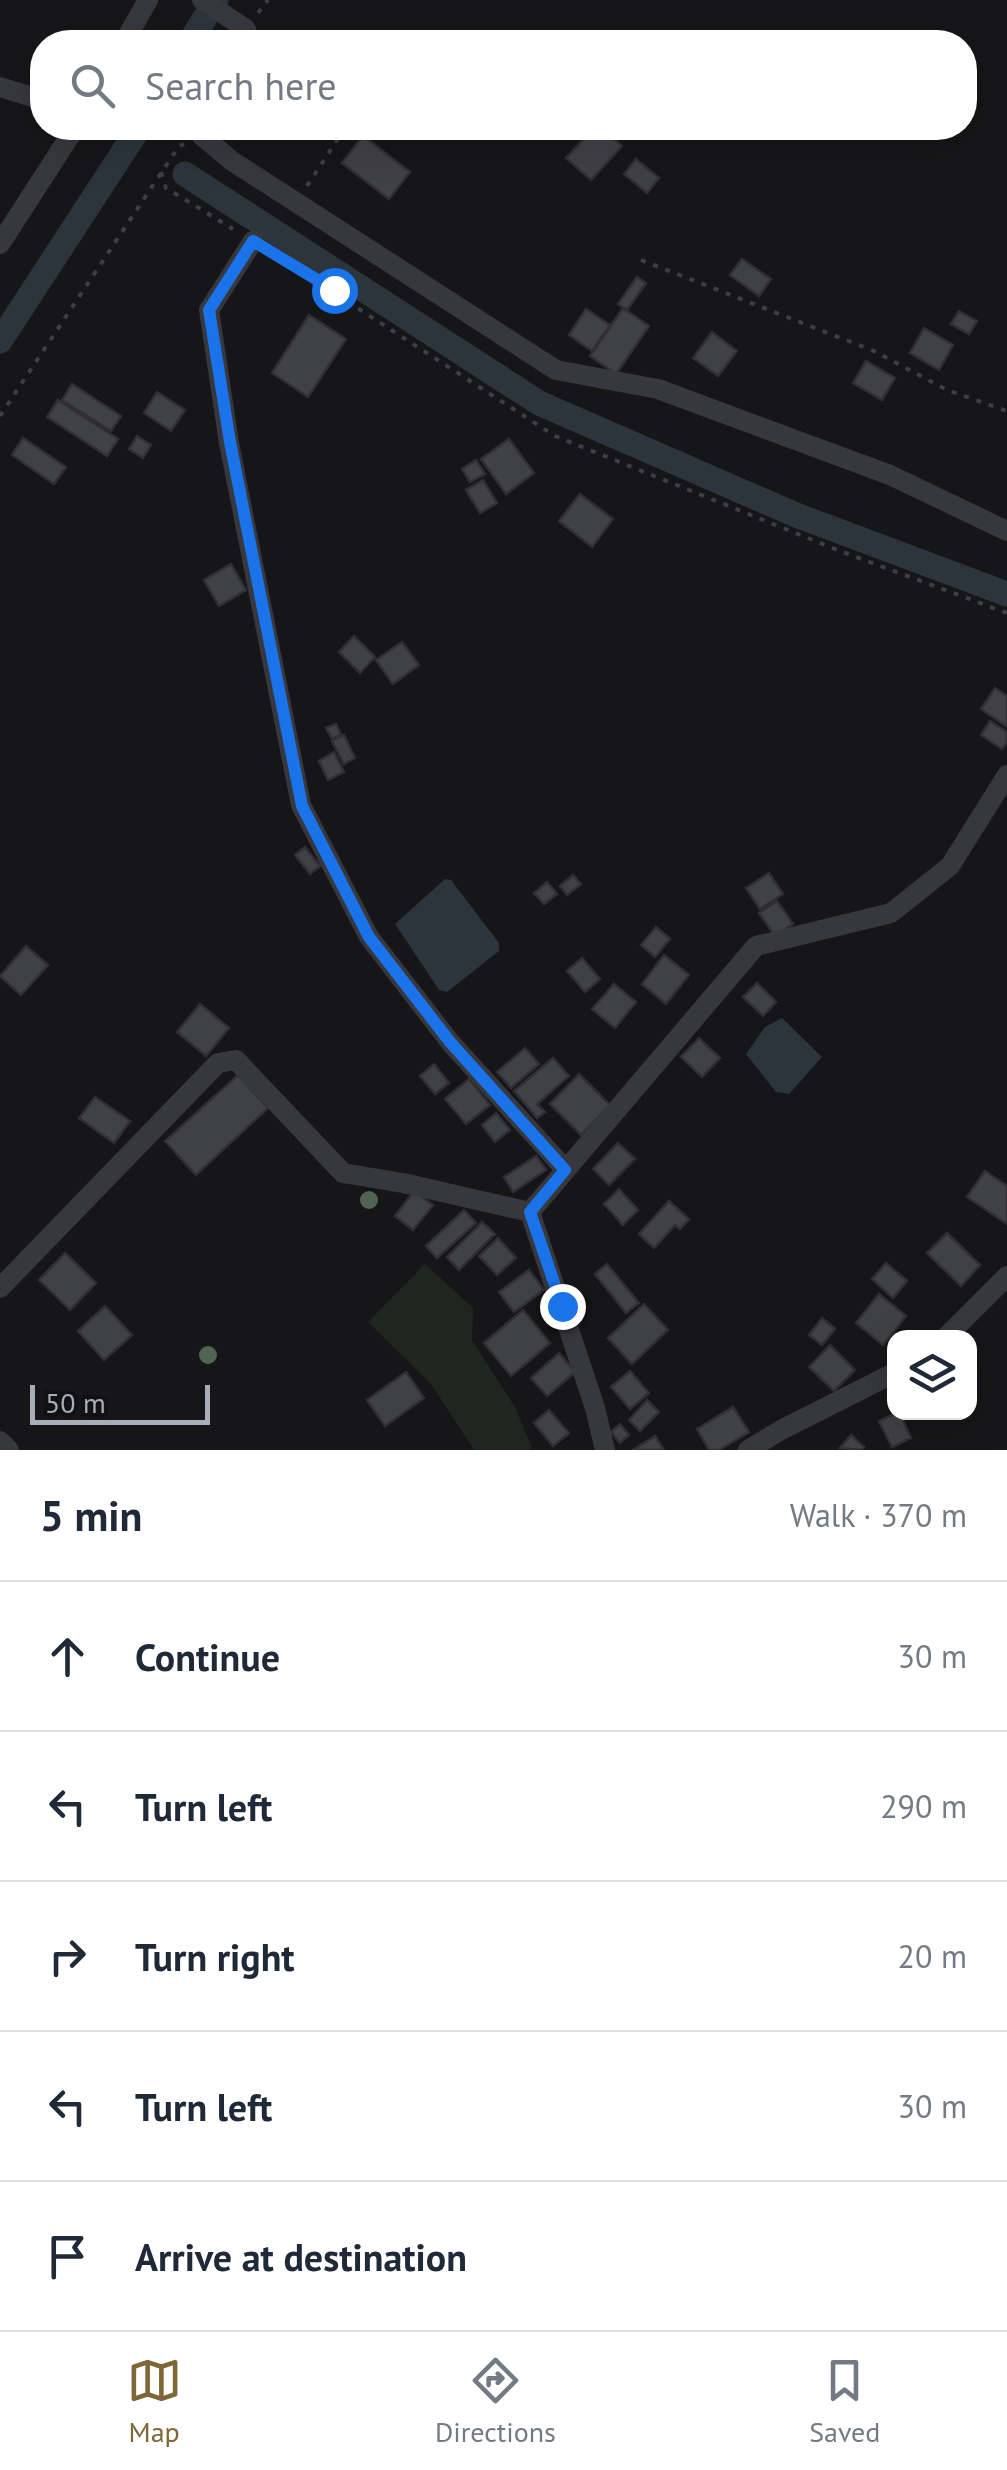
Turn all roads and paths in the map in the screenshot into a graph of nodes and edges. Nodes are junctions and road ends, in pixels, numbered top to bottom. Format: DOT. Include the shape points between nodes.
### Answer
graph roads {
  1 [pos="148,0"];
  2 [pos="202,0"];
  3 [pos="131,30"];
  4 [pos="245,30"];
  5 [pos="0,87"];
  6 [pos="30,96"];
  7 [pos="68,140"];
  8 [pos="188,140"];
  9 [pos="210,140"];
  10 [pos="337,140"];
  11 [pos="161,172"];
  12 [pos="296,203"];
  13 [pos="253,241"];
  14 [pos="0,244"];
  15 [pos="641,260"];
  16 [pos="1007,411"];
  17 [pos="0,416"];
  18 [pos="1007,531"];
  19 [pos="1007,614"];
  20 [pos="1007,775"];
  21 [pos="565,1170"];
  22 [pos="530,1212"];
  23 [pos="1007,1276"];
  24 [pos="0,1288"];
  25 [pos="953,1330"];
  26 [pos="887,1377"];
  27 [pos="0,1441"];
  28 [pos="762,1447"];
  29 [pos="10,1450"];
  30 [pos="604,1450"];
  1 -- 3 [label="street"];
  2 -- 4 [label="street"];
  5 -- 6 [label="street"];
  7 -- 14 [label="street"];
  8 -- 11 [label="path"];
  9 -- 12 [label="street"];
  10 -- 12 [label="path"];
  11 -- 13 [label="path" via="166,188"];
  11 -- 17 [label="path"];
  12 -- 18 [label="street" via="556,370 658,389 890,475"];
  13 -- 19 [label="path" via="555,436"];
  13 -- 21 [label="street" via="209,310 302,806 369,937 450,1042"];
  15 -- 16 [label="path"];
  20 -- 21 [label="street" via="950,866 890,913 756,946"];
  21 -- 22 [label="street"];
  22 -- 24 [label="street" via="343,1172 236,1060 218,1063"];
  22 -- 30 [label="street"];
  23 -- 25 [label="street"];
  26 -- 28 [label="street"];
  27 -- 29 [label="street"];
}
